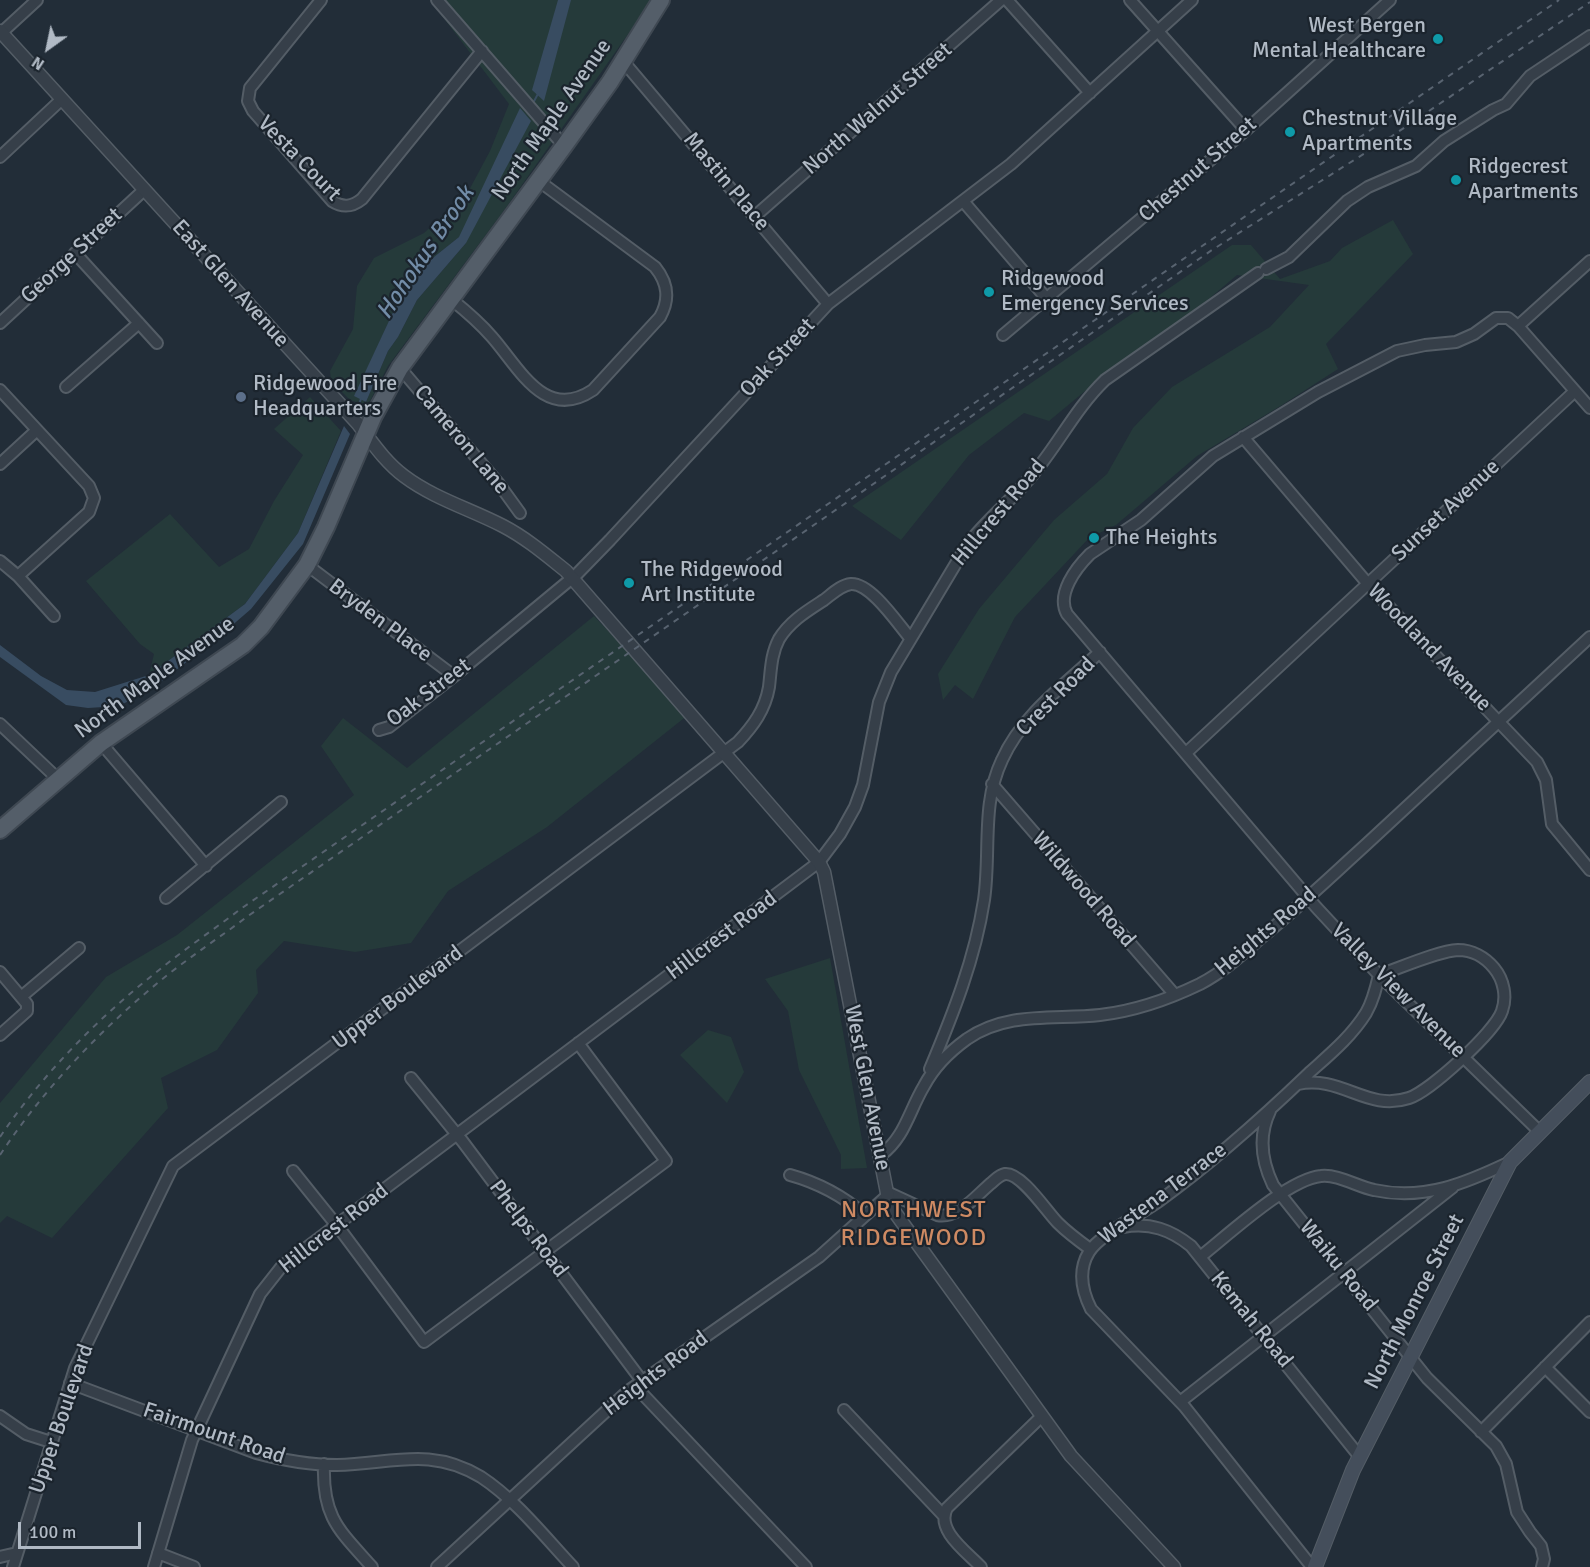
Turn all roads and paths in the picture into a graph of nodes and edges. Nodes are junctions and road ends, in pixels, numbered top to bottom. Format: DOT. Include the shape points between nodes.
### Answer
graph roads {
  1 [pos="37,0"];
  2 [pos="321,0"];
  3 [pos="437,0"];
  4 [pos="661,0"];
  5 [pos="1001,0"];
  6 [pos="1007,0"];
  7 [pos="1130,0"];
  8 [pos="1192,0"];
  9 [pos="1390,0"];
  10 [pos="0,32"];
  11 [pos="1158,32"];
  12 [pos="1590,36"];
  13 [pos="482,51"];
  14 [pos="623,61"];
  15 [pos="1090,93"];
  16 [pos="62,99"];
  17 [pos="1246,130"];
  18 [pos="564,146"];
  19 [pos="0,157"];
  20 [pos="539,181"];
  21 [pos="144,190"];
  22 [pos="963,201"];
  23 [pos="754,217"];
  24 [pos="75,253"];
  25 [pos="1590,261"];
  26 [pos="451,299"];
  27 [pos="1047,299"];
  28 [pos="828,304"];
  29 [pos="0,323"];
  30 [pos="139,323"];
  31 [pos="1518,326"];
  32 [pos="1003,335"];
  33 [pos="157,343"];
  34 [pos="400,368"];
  35 [pos="66,387"];
  36 [pos="0,390"];
  37 [pos="1575,391"];
  38 [pos="1590,408"];
  39 [pos="362,429"];
  40 [pos="37,430"];
  41 [pos="1243,437"];
  42 [pos="0,464"];
  43 [pos="520,513"];
  44 [pos="0,561"];
  45 [pos="307,565"];
  46 [pos="18,576"];
  47 [pos="572,578"];
  48 [pos="1368,584"];
  49 [pos="54,616"];
  50 [pos="910,638"];
  51 [pos="1590,638"];
  52 [pos="638,652"];
  53 [pos="1100,652"];
  54 [pos="454,676"];
  55 [pos="1499,722"];
  56 [pos="0,724"];
  57 [pos="379,730"];
  58 [pos="101,743"];
  59 [pos="725,752"];
  60 [pos="1186,753"];
  61 [pos="58,779"];
  62 [pos="992,784"];
  63 [pos="281,802"];
  64 [pos="0,830"];
  65 [pos="819,862"];
  66 [pos="206,866"];
  67 [pos="1590,870"];
  68 [pos="166,898"];
  69 [pos="1309,898"];
  70 [pos="79,948"];
  71 [pos="0,972"];
  72 [pos="1379,975"];
  73 [pos="1175,995"];
  74 [pos="21,997"];
  75 [pos="0,1035"];
  76 [pos="578,1043"];
  77 [pos="1463,1056"];
  78 [pos="411,1078"];
  79 [pos="1590,1082"];
  80 [pos="924,1084"];
  81 [pos="1298,1084"];
  82 [pos="1271,1108"];
  83 [pos="1540,1132"];
  84 [pos="457,1134"];
  85 [pos="881,1155"];
  86 [pos="1510,1162"];
  87 [pos="293,1171"];
  88 [pos="790,1175"];
  89 [pos="1453,1187"];
  90 [pos="887,1194"];
  91 [pos="1281,1195"];
  92 [pos="865,1215"];
  93 [pos="337,1224"];
  94 [pos="1117,1229"];
  95 [pos="1090,1249"];
  96 [pos="545,1251"];
  97 [pos="1200,1257"];
  98 [pos="1344,1274"];
  99 [pos="1590,1322"];
  100 [pos="1264,1336"];
  101 [pos="1410,1357"];
  102 [pos="1545,1367"];
  103 [pos="70,1383"];
  104 [pos="638,1383"];
  105 [pos="1180,1402"];
  106 [pos="843,1410"];
  107 [pos="1590,1412"];
  108 [pos="0,1416"];
  109 [pos="1042,1416"];
  110 [pos="196,1431"];
  111 [pos="1481,1431"];
  112 [pos="51,1442"];
  113 [pos="1360,1456"];
  114 [pos="324,1464"];
  115 [pos="510,1500"];
  116 [pos="944,1516"];
  117 [pos="17,1553"];
  118 [pos="158,1553"];
  119 [pos="0,1557"];
  120 [pos="13,1567"];
  121 [pos="154,1567"];
  122 [pos="194,1567"];
  123 [pos="372,1567"];
  124 [pos="437,1567"];
  125 [pos="573,1567"];
  126 [pos="806,1567"];
  127 [pos="981,1567"];
  128 [pos="1174,1567"];
  129 [pos="1314,1567"];
  130 [pos="1542,1567"];
  1 -- 10 [label="street"];
  2 -- 13 [label="street, Vesta Court" via="250,88 248,101 337,204 351,206 362,199"];
  3 -- 13 [label="street"];
  4 -- 14 [label="main road, North Maple Avenue"];
  5 -- 23 [label="street, North Walnut Street"];
  6 -- 15 [label="street"];
  7 -- 11 [label="street"];
  8 -- 11 [label="street, Oak Street"];
  9 -- 17 [label="street, Chestnut Street"];
  10 -- 16 [label="street, East Glen Avenue"];
  11 -- 15 [label="street, Oak Street"];
  11 -- 17 [label="street"];
  12 -- 50 [label="street, Hillcrest Road" via="1530,76 1506,104 1444,141 1416,166 1347,201 1289,257 1262,271 1094,391 1034,473 967,545"];
  13 -- 18 [label="street"];
  14 -- 18 [label="main road, North Maple Avenue"];
  14 -- 23 [label="street, Mastin Place"];
  15 -- 22 [label="street, Oak Street"];
  16 -- 19 [label="street"];
  16 -- 21 [label="street, East Glen Avenue"];
  17 -- 27 [label="street, Chestnut Street"];
  18 -- 20 [label="main road, North Maple Avenue"];
  20 -- 26 [label="main road, North Maple Avenue"];
  20 -- 26 [label="street" via="655,267 667,290 660,317 593,390 566,401 538,391 491,336"];
  21 -- 24 [label="street, George Street"];
  21 -- 39 [label="street, East Glen Avenue"];
  22 -- 27 [label="street"];
  22 -- 28 [label="street, Oak Street"];
  23 -- 28 [label="street, Mastin Place"];
  24 -- 29 [label="street, George Street"];
  24 -- 30 [label="street"];
  25 -- 31 [label="street"];
  26 -- 34 [label="main road, North Maple Avenue"];
  27 -- 32 [label="street, Chestnut Street"];
  28 -- 47 [label="street, Oak Street"];
  30 -- 33 [label="street"];
  30 -- 35 [label="street"];
  31 -- 37 [label="street"];
  31 -- 41 [label="street, Crest Road" via="1513,320 1496,318 1456,342 1397,351"];
  34 -- 39 [label="main road, North Maple Avenue"];
  34 -- 43 [label="street, Cameron Lane"];
  36 -- 40 [label="street"];
  37 -- 38 [label="street"];
  37 -- 48 [label="street, Sunset Avenue"];
  39 -- 45 [label="main road, North Maple Avenue" via="326,527"];
  39 -- 47 [label="street, East Glen Avenue" via="404,476 504,526"];
  40 -- 42 [label="street"];
  40 -- 46 [label="street" via="89,486 94,498 89,512"];
  41 -- 48 [label="street, Woodland Avenue"];
  41 -- 53 [label="street, Crest Road" via="1203,463 1142,520 1083,561 1065,591 1064,607"];
  44 -- 46 [label="street"];
  45 -- 54 [label="street, Bryden Place"];
  45 -- 58 [label="main road, North Maple Avenue" via="243,645"];
  46 -- 49 [label="street"];
  47 -- 52 [label="street, East Glen Avenue"];
  47 -- 54 [label="street, Oak Street"];
  48 -- 55 [label="street, Woodland Avenue"];
  48 -- 60 [label="street, Sunset Avenue"];
  50 -- 59 [label="street, Upper Boulevard" via="869,591 858,585 843,586 787,628 774,650 759,715"];
  50 -- 65 [label="street, Hillcrest Road" via="879,702 855,807"];
  51 -- 55 [label="street, Heights Road"];
  52 -- 59 [label="street, West Glen Avenue"];
  53 -- 60 [label="street, Valley View Avenue"];
  53 -- 62 [label="street, Crest Road" via="1026,721 1009,746"];
  54 -- 57 [label="street, Oak Street" via="389,727"];
  55 -- 67 [label="street, Woodland Avenue" via="1543,771 1552,824"];
  55 -- 69 [label="street, Heights Road"];
  56 -- 61 [label="street"];
  58 -- 61 [label="main road, North Maple Avenue"];
  58 -- 66 [label="street"];
  59 -- 65 [label="street, West Glen Avenue"];
  59 -- 103 [label="street, Upper Boulevard" via="173,1166"];
  60 -- 69 [label="street, Valley View Avenue"];
  61 -- 64 [label="main road, North Maple Avenue"];
  62 -- 73 [label="street, Wildwood Road"];
  62 -- 80 [label="street, Crest Road" via="987,871 977,938 962,990"];
  63 -- 66 [label="street"];
  65 -- 76 [label="street, Hillcrest Road"];
  65 -- 85 [label="street, West Glen Avenue" via="825,872"];
  66 -- 68 [label="street"];
  69 -- 72 [label="street, Valley View Avenue"];
  69 -- 73 [label="street, Heights Road" via="1219,973"];
  70 -- 74 [label="street"];
  71 -- 74 [label="street"];
  72 -- 77 [label="street, Valley View Avenue"];
  72 -- 77 [label="street" via="1451,951 1471,952 1488,962 1503,986 1502,1011 1489,1031"];
  72 -- 81 [label="street, Wastena Terrace" via="1372,1000 1353,1030"];
  73 -- 80 [label="street, Heights Road" via="1121,1012 1000,1023 957,1047"];
  74 -- 75 [label="street" via="27,1011"];
  76 -- 84 [label="street, Hillcrest Road"];
  76 -- 96 [label="street" via="666,1161"];
  77 -- 81 [label="street" via="1429,1087 1396,1101 1372,1100 1328,1083"];
  77 -- 83 [label="street, Valley View Avenue"];
  78 -- 84 [label="street, Phelps Road"];
  79 -- 83 [label="main road, North Monroe Street"];
  80 -- 85 [label="street, Heights Road" via="897,1141"];
  81 -- 82 [label="street, Wastena Terrace"];
  82 -- 91 [label="street, Waiku Road" via="1264,1124 1262,1150 1267,1172"];
  82 -- 94 [label="street, Wastena Terrace" via="1179,1186"];
  83 -- 86 [label="main road, North Monroe Street"];
  84 -- 93 [label="street, Hillcrest Road"];
  84 -- 96 [label="street, Phelps Road"];
  85 -- 90 [label="street, West Glen Avenue"];
  86 -- 89 [label="street"];
  86 -- 101 [label="main road, North Monroe Street"];
  87 -- 93 [label="street"];
  88 -- 92 [label="street" via="834,1192"];
  89 -- 91 [label="street" via="1393,1193 1322,1176 1308,1179"];
  89 -- 98 [label="street"];
  90 -- 92 [label="street, Heights Road"];
  90 -- 95 [label="street" via="944,1217 958,1211 999,1176 1009,1174 1029,1189 1068,1233"];
  90 -- 109 [label="street, West Glen Avenue" via="893,1210"];
  91 -- 97 [label="street"];
  91 -- 98 [label="street, Waiku Road"];
  92 -- 104 [label="street, Heights Road" via="819,1257"];
  93 -- 96 [label="street" via="424,1342"];
  93 -- 110 [label="street, Hillcrest Road" via="282,1266 260,1294"];
  94 -- 95 [label="street, Wastena Terrace"];
  94 -- 97 [label="street, Kemah Road" via="1136,1225 1160,1228 1182,1238"];
  95 -- 105 [label="street, Wastena Terrace" via="1082,1279 1091,1309"];
  96 -- 104 [label="street, Phelps Road"];
  97 -- 100 [label="street, Kemah Road"];
  98 -- 100 [label="street"];
  98 -- 101 [label="street, Waiku Road"];
  99 -- 102 [label="street"];
  100 -- 105 [label="street"];
  100 -- 113 [label="street, Kemah Road"];
  101 -- 111 [label="street, Waiku Road"];
  101 -- 113 [label="main road, North Monroe Street"];
  102 -- 107 [label="street"];
  102 -- 111 [label="street"];
  103 -- 110 [label="street, Fairmount Road"];
  103 -- 112 [label="street, Upper Boulevard"];
  104 -- 115 [label="street, Heights Road"];
  104 -- 126 [label="street, Phelps Road"];
  105 -- 129 [label="street, Wastena Terrace"];
  106 -- 116 [label="street"];
  108 -- 112 [label="street" via="26,1434"];
  109 -- 116 [label="street" via="947,1508"];
  109 -- 128 [label="street, West Glen Avenue" via="1071,1456"];
  110 -- 114 [label="street, Fairmount Road" via="256,1453"];
  110 -- 118 [label="street, Hillcrest Road"];
  111 -- 130 [label="street, Waiku Road" via="1506,1464 1517,1512 1544,1552"];
  112 -- 117 [label="street, Upper Boulevard"];
  113 -- 129 [label="main road, North Monroe Street"];
  114 -- 115 [label="street, Fairmount Road" via="403,1458 449,1463 478,1476"];
  114 -- 123 [label="street" via="325,1495 332,1520"];
  115 -- 124 [label="street, Heights Road"];
  115 -- 125 [label="street, Fairmount Road"];
  116 -- 127 [label="street" via="948,1532"];
  117 -- 119 [label="street"];
  117 -- 120 [label="street, Upper Boulevard"];
  118 -- 121 [label="street, Hillcrest Road"];
  118 -- 122 [label="street"];
}
